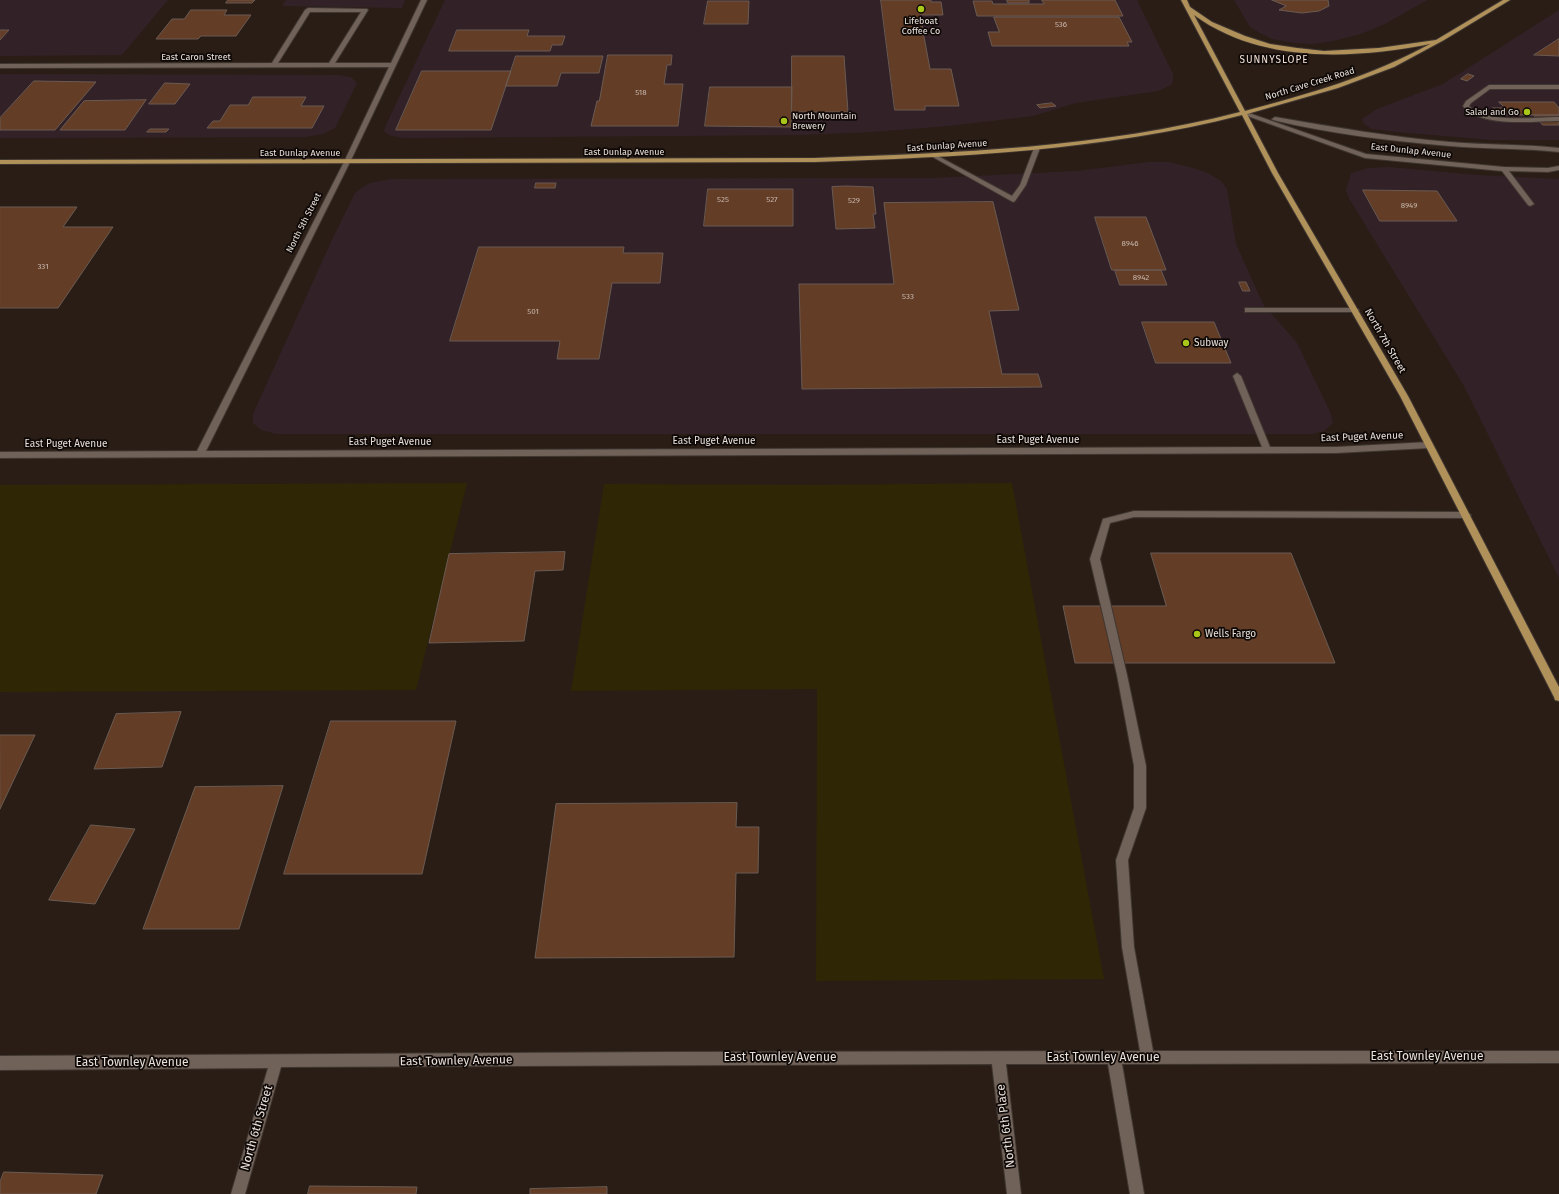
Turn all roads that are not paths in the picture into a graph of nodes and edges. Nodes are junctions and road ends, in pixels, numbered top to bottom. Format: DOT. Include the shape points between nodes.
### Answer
graph roads {
  1 [pos="424,0"];
  2 [pos="1184,0"];
  3 [pos="1507,0"];
  4 [pos="1187,7"];
  5 [pos="1446,38"];
  6 [pos="331,65"];
  7 [pos="393,65"];
  8 [pos="0,66"];
  9 [pos="273,66"];
  10 [pos="1559,87"];
  11 [pos="1244,113"];
  12 [pos="1559,119"];
  13 [pos="1037,148"];
  14 [pos="1559,150"];
  15 [pos="934,156"];
  16 [pos="0,162"];
  17 [pos="347,162"];
  18 [pos="1559,168"];
  19 [pos="1504,169"];
  20 [pos="1530,204"];
  21 [pos="1248,310"];
  22 [pos="1355,310"];
  23 [pos="1238,376"];
  24 [pos="1429,445"];
  25 [pos="1267,450"];
  26 [pos="200,454"];
  27 [pos="0,455"];
  28 [pos="1466,515"];
  29 [pos="1559,697"];
  30 [pos="998,1057"];
  31 [pos="1559,1057"];
  32 [pos="1114,1058"];
  33 [pos="1148,1058"];
  34 [pos="276,1062"];
  35 [pos="0,1063"];
  36 [pos="238,1194"];
  37 [pos="1014,1194"];
  38 [pos="1137,1194"];
  1 -- 7 [label="street, North 5th Street"];
  2 -- 4 [label="main road, North 7th Street"];
  3 -- 5 [label="main road, North Cave Creek Road"];
  4 -- 5 [label="main road" via="1215,26 1244,39 1279,48 1316,52 1369,51"];
  4 -- 11 [label="main road, North 7th Street"];
  5 -- 11 [label="main road, North Cave Creek Road" via="1374,73 1326,91"];
  6 -- 7 [label="street, East Caron Street"];
  6 -- 9 [label="street, East Caron Street"];
  6 -- 9 [label="street" via="365,10 308,10"];
  7 -- 17 [label="street, North 5th Street"];
  8 -- 9 [label="street, East Caron Street"];
  10 -- 12 [label="street" via="1489,87 1466,106 1473,114 1495,118"];
  11 -- 13 [label="main road, East Dunlap Avenue" via="1177,129"];
  11 -- 14 [label="street, East Dunlap Avenue" via="1372,136 1451,144"];
  11 -- 19 [label="street, East Dunlap Avenue" via="1365,156"];
  11 -- 22 [label="main road, North 7th Street" via="1275,173"];
  13 -- 15 [label="main road, East Dunlap Avenue"];
  13 -- 15 [label="street" via="1023,186 1013,200"];
  15 -- 17 [label="main road, East Dunlap Avenue" via="815,160"];
  16 -- 17 [label="main road, East Dunlap Avenue"];
  17 -- 26 [label="street, North 5th Street"];
  18 -- 19 [label="street, East Dunlap Avenue"];
  19 -- 20 [label="street"];
  21 -- 22 [label="street"];
  22 -- 24 [label="main road, North 7th Street"];
  23 -- 25 [label="street"];
  24 -- 25 [label="street, East Puget Avenue" via="1336,450"];
  24 -- 28 [label="main road, North 7th Street"];
  25 -- 26 [label="street, East Puget Avenue"];
  26 -- 27 [label="street, East Puget Avenue"];
  28 -- 29 [label="main road, North 7th Street"];
  28 -- 33 [label="street" via="1134,514 1106,521 1096,559 1140,766 1140,808 1122,860 1128,947"];
  30 -- 32 [label="street, East Townley Avenue"];
  30 -- 34 [label="street, East Townley Avenue"];
  30 -- 37 [label="street, North 6th Place"];
  31 -- 33 [label="street, East Townley Avenue"];
  32 -- 33 [label="street, East Townley Avenue"];
  32 -- 38 [label="street"];
  34 -- 35 [label="street, East Townley Avenue"];
  34 -- 36 [label="street, North 6th Street"];
}
